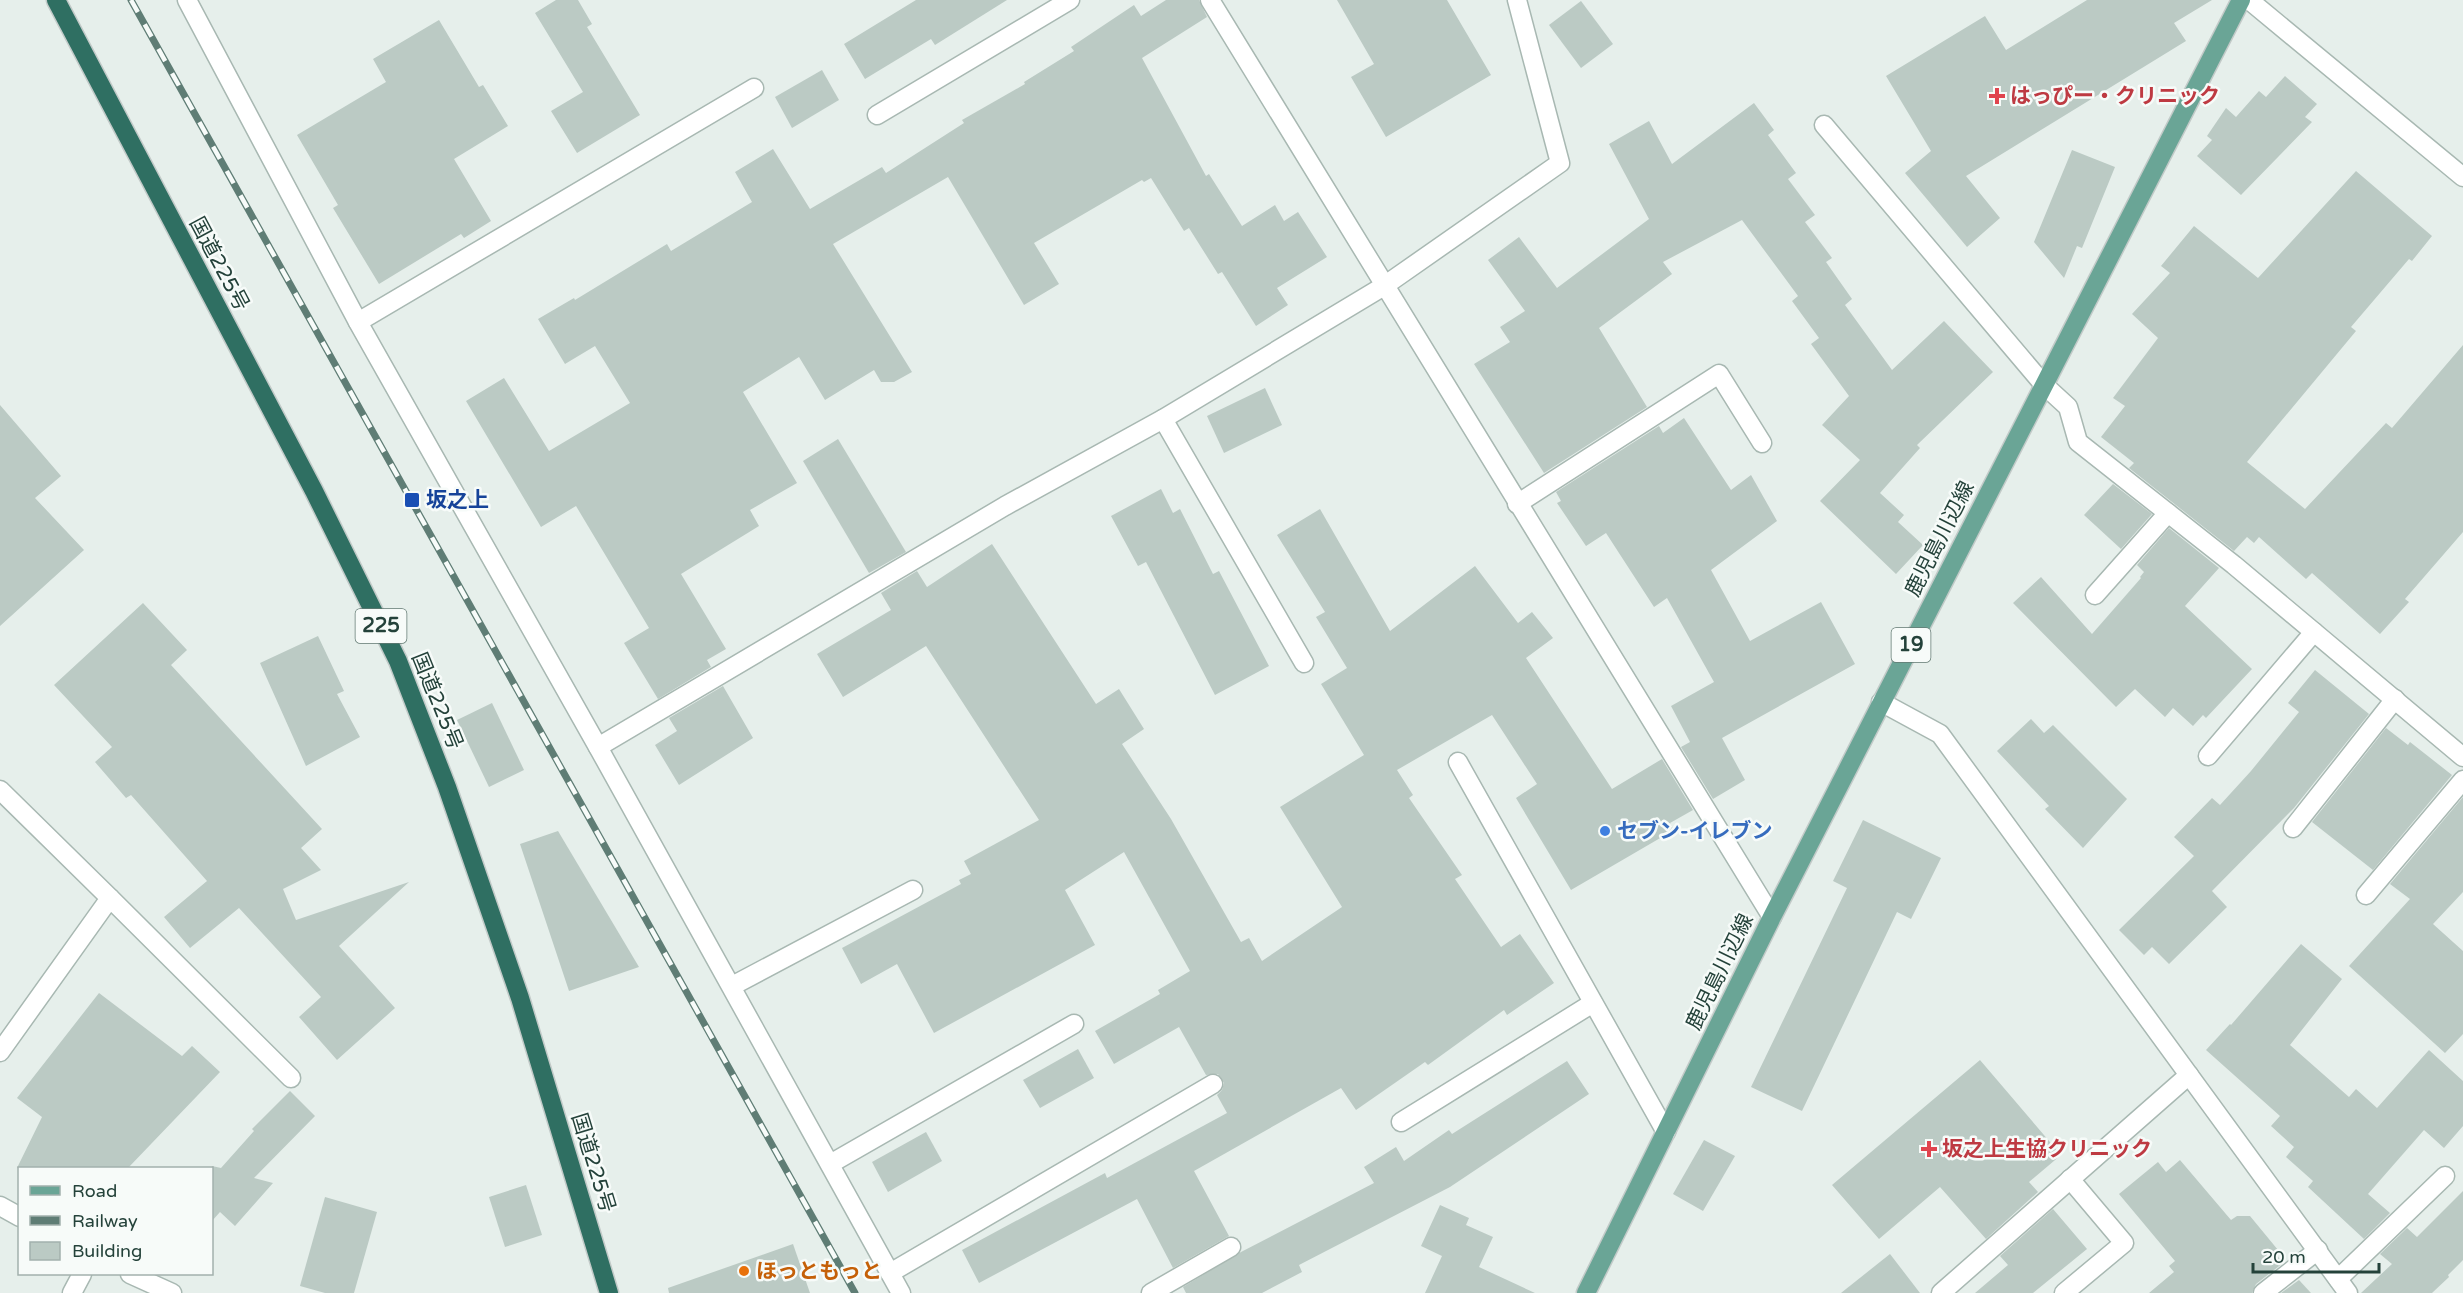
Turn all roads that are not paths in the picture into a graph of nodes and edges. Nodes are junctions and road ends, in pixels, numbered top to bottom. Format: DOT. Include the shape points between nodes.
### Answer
graph roads {
  1 [pos="56,0"];
  2 [pos="187,0"];
  3 [pos="1070,0"];
  4 [pos="1210,0"];
  5 [pos="1517,0"];
  6 [pos="2241,0"];
  7 [pos="2249,0"];
  8 [pos="754,88"];
  9 [pos="878,115"];
  10 [pos="1824,124"];
  11 [pos="2463,177"];
  12 [pos="1384,286"];
  13 [pos="358,322"];
  14 [pos="2044,385"];
  15 [pos="1163,419"];
  16 [pos="1762,443"];
  17 [pos="1517,504"];
  18 [pos="2168,513"];
  19 [pos="2095,595"];
  20 [pos="2314,632"];
  21 [pos="1304,663"];
  22 [pos="2395,699"];
  23 [pos="1881,702"];
  24 [pos="598,747"];
  25 [pos="2208,756"];
  26 [pos="2463,757"];
  27 [pos="1458,762"];
  28 [pos="2463,780"];
  29 [pos="0,790"];
  30 [pos="2293,828"];
  31 [pos="913,890"];
  32 [pos="2366,895"];
  33 [pos="110,898"];
  34 [pos="1772,917"];
  35 [pos="732,986"];
  36 [pos="1593,1003"];
  37 [pos="1074,1024"];
  38 [pos="0,1052"];
  39 [pos="2189,1075"];
  40 [pos="291,1078"];
  41 [pos="1214,1084"];
  42 [pos="1401,1122"];
  43 [pos="1666,1132"];
  44 [pos="830,1164"];
  45 [pos="2445,1176"];
  46 [pos="2070,1179"];
  47 [pos="0,1206"];
  48 [pos="18,1216"];
  49 [pos="1231,1247"];
  50 [pos="2318,1250"];
  51 [pos="890,1273"];
  52 [pos="81,1275"];
  53 [pos="132,1275"];
  54 [pos="2343,1286"];
  55 [pos="72,1293"];
  56 [pos="172,1293"];
  57 [pos="609,1293"];
  58 [pos="901,1293"];
  59 [pos="1151,1293"];
  60 [pos="1586,1293"];
  61 [pos="1941,1293"];
  62 [pos="2064,1293"];
  63 [pos="2263,1293"];
  1 -- 57 [label="highway, 国道225号 / 225" via="314,491 398,661 447,787 520,998"];
  2 -- 13 [label="street"];
  3 -- 9 [label="street"];
  4 -- 12 [label="street"];
  5 -- 12 [label="street" via="1560,164"];
  6 -- 14 [label="main road, 鹿児島川辺線 / 19"];
  7 -- 11 [label="street"];
  8 -- 13 [label="street"];
  10 -- 14 [label="street"];
  12 -- 15 [label="street"];
  12 -- 17 [label="street"];
  13 -- 24 [label="street"];
  14 -- 18 [label="street" via="2068,407 2079,442"];
  14 -- 23 [label="main road, 鹿児島川辺線 / 19"];
  15 -- 21 [label="street"];
  15 -- 24 [label="street" via="1005,506"];
  16 -- 17 [label="street" via="1719,375"];
  17 -- 34 [label="street"];
  18 -- 19 [label="street"];
  18 -- 20 [label="street"];
  20 -- 22 [label="street"];
  20 -- 25 [label="street"];
  22 -- 26 [label="street"];
  22 -- 30 [label="street"];
  23 -- 34 [label="main road, 鹿児島川辺線 / 19"];
  23 -- 39 [label="street" via="1940,734"];
  24 -- 35 [label="street"];
  27 -- 36 [label="street"];
  28 -- 32 [label="street"];
  29 -- 33 [label="street"];
  31 -- 35 [label="street"];
  33 -- 38 [label="street"];
  33 -- 40 [label="street"];
  34 -- 43 [label="main road, 鹿児島川辺線 / 19"];
  35 -- 44 [label="street"];
  36 -- 42 [label="street"];
  36 -- 43 [label="street"];
  37 -- 44 [label="street"];
  39 -- 46 [label="street"];
  39 -- 50 [label="street"];
  41 -- 51 [label="street"];
  43 -- 60 [label="main road, 鹿児島川辺線 / 19"];
  44 -- 51 [label="street"];
  45 -- 54 [label="street"];
  46 -- 61 [label="street"];
  46 -- 62 [label="street" via="2124,1243"];
  47 -- 48 [label="street"];
  49 -- 59 [label="street"];
  50 -- 54 [label="street"];
  50 -- 63 [label="street"];
  51 -- 58 [label="street"];
  52 -- 55 [label="street"];
  53 -- 56 [label="street"];
}
